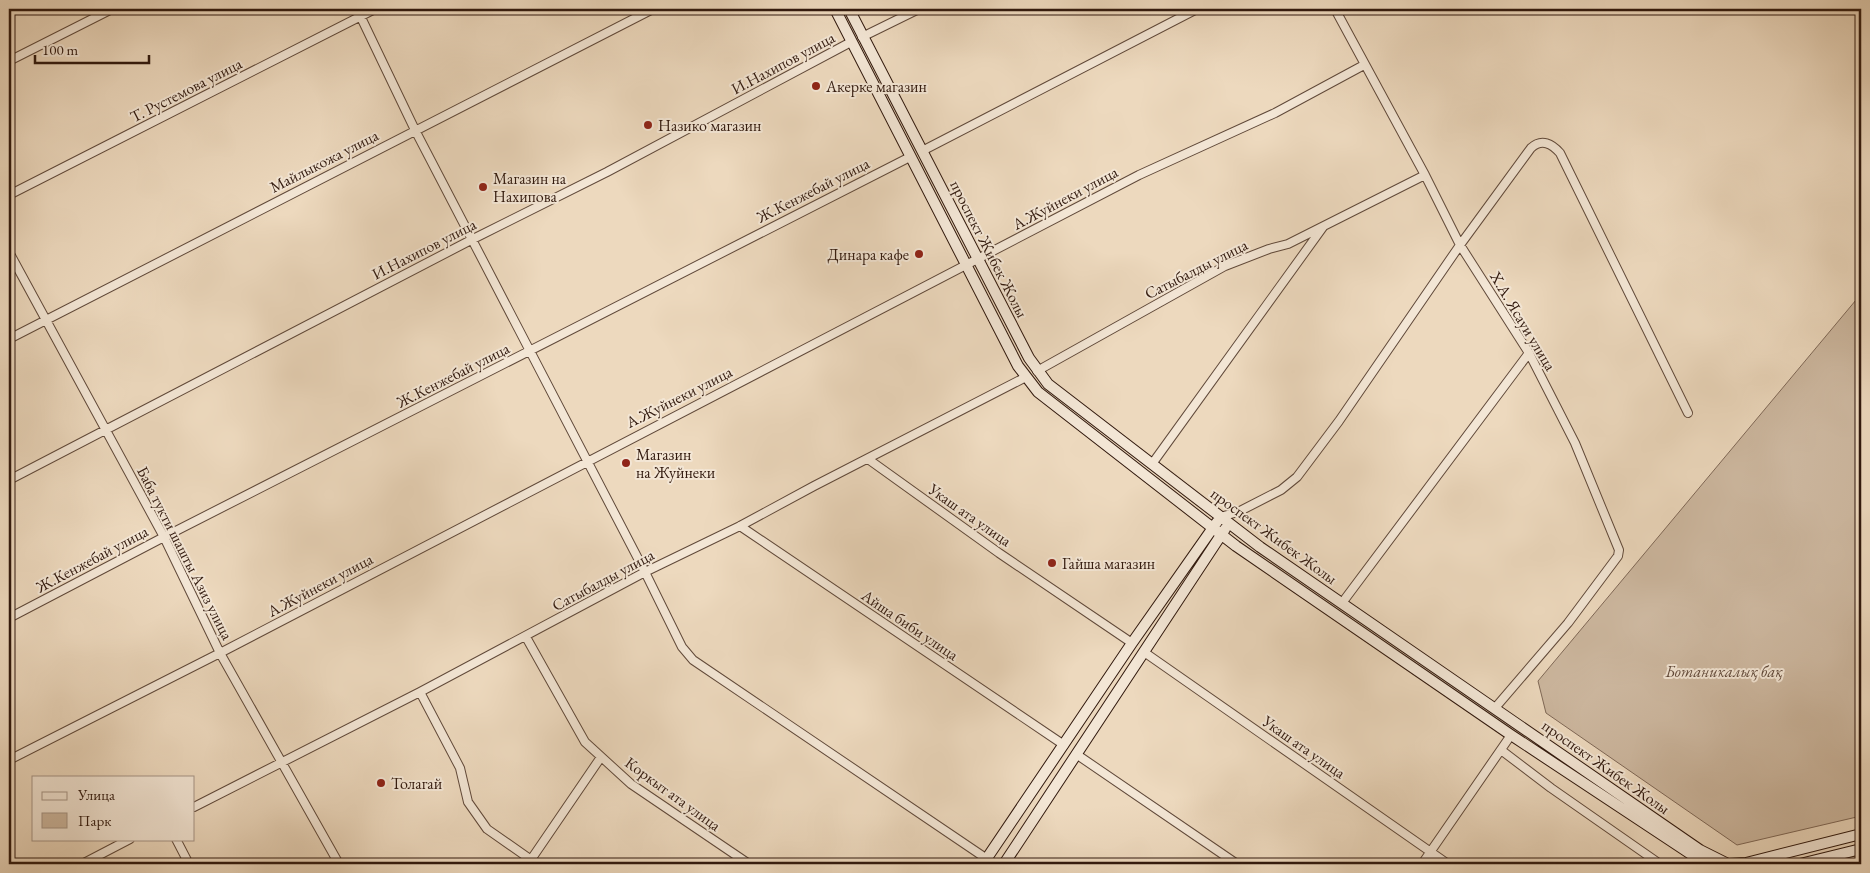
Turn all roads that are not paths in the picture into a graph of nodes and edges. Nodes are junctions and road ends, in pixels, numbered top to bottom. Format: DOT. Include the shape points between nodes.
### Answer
graph roads {
  1 [pos="112,9"];
  2 [pos="375,9"];
  3 [pos="653,9"];
  4 [pos="835,9"];
  5 [pos="849,9"];
  6 [pos="919,9"];
  7 [pos="1197,9"];
  8 [pos="1335,9"];
  9 [pos="359,12"];
  10 [pos="862,37"];
  11 [pos="851,42"];
  12 [pos="9,62"];
  13 [pos="1364,65"];
  14 [pos="416,130"];
  15 [pos="922,152"];
  16 [pos="910,157"];
  17 [pos="1425,175"];
  18 [pos="9,195"];
  19 [pos="1324,226"];
  20 [pos="473,239"];
  21 [pos="1460,245"];
  22 [pos="9,252"];
  23 [pos="977,259"];
  24 [pos="965,265"];
  25 [pos="46,320"];
  26 [pos="9,339"];
  27 [pos="530,352"];
  28 [pos="1529,353"];
  29 [pos="1037,371"];
  30 [pos="1026,377"];
  31 [pos="1688,413"];
  32 [pos="106,430"];
  33 [pos="868,459"];
  34 [pos="587,460"];
  35 [pos="1152,464"];
  36 [pos="9,480"];
  37 [pos="1238,512"];
  38 [pos="1220,517"];
  39 [pos="1229,524"];
  40 [pos="740,526"];
  41 [pos="1213,527"];
  42 [pos="1222,534"];
  43 [pos="164,537"];
  44 [pos="645,572"];
  45 [pos="1342,603"];
  46 [pos="9,618"];
  47 [pos="526,637"];
  48 [pos="1132,643"];
  49 [pos="1144,652"];
  50 [pos="220,653"];
  51 [pos="420,692"];
  52 [pos="1495,708"];
  53 [pos="1511,735"];
  54 [pos="1064,745"];
  55 [pos="1501,750"];
  56 [pos="1076,754"];
  57 [pos="602,757"];
  58 [pos="9,760"];
  59 [pos="282,762"];
  60 [pos="195,806"];
  61 [pos="1861,834"];
  62 [pos="128,840"];
  63 [pos="177,840"];
  64 [pos="1861,849"];
  65 [pos="1430,852"];
  66 [pos="985,862"];
  67 [pos="532,863"];
  68 [pos="82,864"];
  69 [pos="190,864"];
  70 [pos="339,864"];
  71 [pos="749,864"];
  72 [pos="1004,864"];
  73 [pos="1236,864"];
  74 [pos="1422,864"];
  75 [pos="1448,864"];
  76 [pos="1660,864"];
  77 [pos="1706,864"];
  78 [pos="1800,864"];
  1 -- 12 [label="street"];
  2 -- 9 [label="street, Т. Рустемова улица"];
  3 -- 14 [label="street, Майлыкожа улица"];
  4 -- 11 [label="street, проспект Жибек Жолы"];
  5 -- 10 [label="street, проспект Жибек Жолы"];
  6 -- 10 [label="street"];
  7 -- 15 [label="street"];
  8 -- 13 [label="street, Х.А. Ясауи улица"];
  9 -- 14 [label="street"];
  9 -- 18 [label="street, Т. Рустемова улица"];
  10 -- 15 [label="street, проспект Жибек Жолы"];
  11 -- 16 [label="street, проспект Жибек Жолы"];
  11 -- 20 [label="street, И.Нахипов улица" via="607,172"];
  13 -- 17 [label="street, Х.А. Ясауи улица"];
  13 -- 23 [label="street, А.Жуйнеки улица" via="1275,113 1138,175"];
  14 -- 20 [label="street"];
  14 -- 25 [label="street, Майлыкожа улица"];
  15 -- 23 [label="street, проспект Жибек Жолы"];
  16 -- 24 [label="street, проспект Жибек Жолы"];
  16 -- 27 [label="street, Ж.Кенжебай улица"];
  17 -- 19 [label="street, Сатыбалды улица"];
  17 -- 21 [label="street, Х.А. Ясауи улица"];
  19 -- 29 [label="street, Сатыбалды улица" via="1288,244 1225,266"];
  19 -- 35 [label="street"];
  20 -- 27 [label="street"];
  20 -- 32 [label="street, И.Нахипов улица"];
  21 -- 28 [label="street, Х.А. Ясауи улица"];
  21 -- 31 [label="street" via="1531,148 1540,142 1554,147 1560,153"];
  21 -- 37 [label="street" via="1297,477 1280,490"];
  22 -- 25 [label="street, Баба тукти шашты Азиз улица"];
  23 -- 24 [label="street, А.Жуйнеки улица"];
  23 -- 29 [label="street, проспект Жибек Жолы"];
  24 -- 30 [label="street, проспект Жибек Жолы"];
  24 -- 34 [label="street, А.Жуйнеки улица"];
  25 -- 26 [label="street, Майлыкожа улица"];
  25 -- 32 [label="street, Баба тукти шашты Азиз улица"];
  27 -- 34 [label="street"];
  27 -- 43 [label="street, Ж.Кенжебай улица"];
  28 -- 45 [label="street"];
  28 -- 52 [label="street, Х.А. Ясауи улица" via="1575,443 1619,550 1618,556 1568,623"];
  29 -- 35 [label="street, проспект Жибек Жолы" via="1048,384"];
  30 -- 33 [label="street, Сатыбалды улица"];
  30 -- 41 [label="street, проспект Жибек Жолы" via="1055,407"];
  32 -- 36 [label="street, И.Нахипов улица"];
  32 -- 43 [label="street, Баба тукти шашты Азиз улица"];
  33 -- 40 [label="street, Сатыбалды улица"];
  33 -- 48 [label="street, Укаш ата улица"];
  34 -- 44 [label="street"];
  34 -- 50 [label="street, А.Жуйнеки улица"];
  35 -- 38 [label="street, проспект Жибек Жолы"];
  37 -- 38 [label="street"];
  37 -- 39 [label="street"];
  38 -- 39 [label="street, проспект Жибек Жолы"];
  38 -- 41 [label="street"];
  39 -- 42 [label="street"];
  39 -- 45 [label="street, проспект Жибек Жолы"];
  40 -- 44 [label="street, Сатыбалды улица"];
  40 -- 54 [label="street, Айша биби улица"];
  41 -- 42 [label="street, проспект Жибек Жолы"];
  41 -- 48 [label="street"];
  42 -- 49 [label="street"];
  42 -- 53 [label="street, проспект Жибек Жолы"];
  43 -- 46 [label="street, Ж.Кенжебай улица"];
  43 -- 50 [label="street, Баба тукти шашты Азиз улица"];
  44 -- 47 [label="street, Сатыбалды улица"];
  44 -- 66 [label="street" via="682,647 693,660"];
  45 -- 52 [label="street, проспект Жибек Жолы"];
  47 -- 51 [label="street, Сатыбалды улица"];
  47 -- 57 [label="street, Коркыт ата улица" via="585,742"];
  48 -- 54 [label="street"];
  49 -- 56 [label="street"];
  49 -- 65 [label="street, Укаш ата улица"];
  50 -- 58 [label="street, А.Жуйнеки улица"];
  50 -- 59 [label="street, Баба тукти шашты Азиз улица"];
  51 -- 59 [label="street, Сатыбалды улица"];
  51 -- 67 [label="street" via="460,768 468,802 487,829"];
  52 -- 61 [label="street, проспект Жибек Жолы" via="1700,850 1728,864 1746,863"];
  53 -- 55 [label="street"];
  53 -- 77 [label="street, проспект Жибек Жолы"];
  54 -- 66 [label="street"];
  55 -- 65 [label="street"];
  55 -- 76 [label="street"];
  56 -- 72 [label="street"];
  56 -- 73 [label="street"];
  57 -- 67 [label="street"];
  57 -- 71 [label="street, Коркыт ата улица" via="631,784"];
  59 -- 60 [label="street, Сатыбалды улица"];
  59 -- 70 [label="street, Баба тукти шашты Азиз улица"];
  62 -- 68 [label="street"];
  63 -- 69 [label="street"];
  64 -- 78 [label="street"];
  65 -- 74 [label="street"];
  65 -- 75 [label="street, Укаш ата улица"];
}
